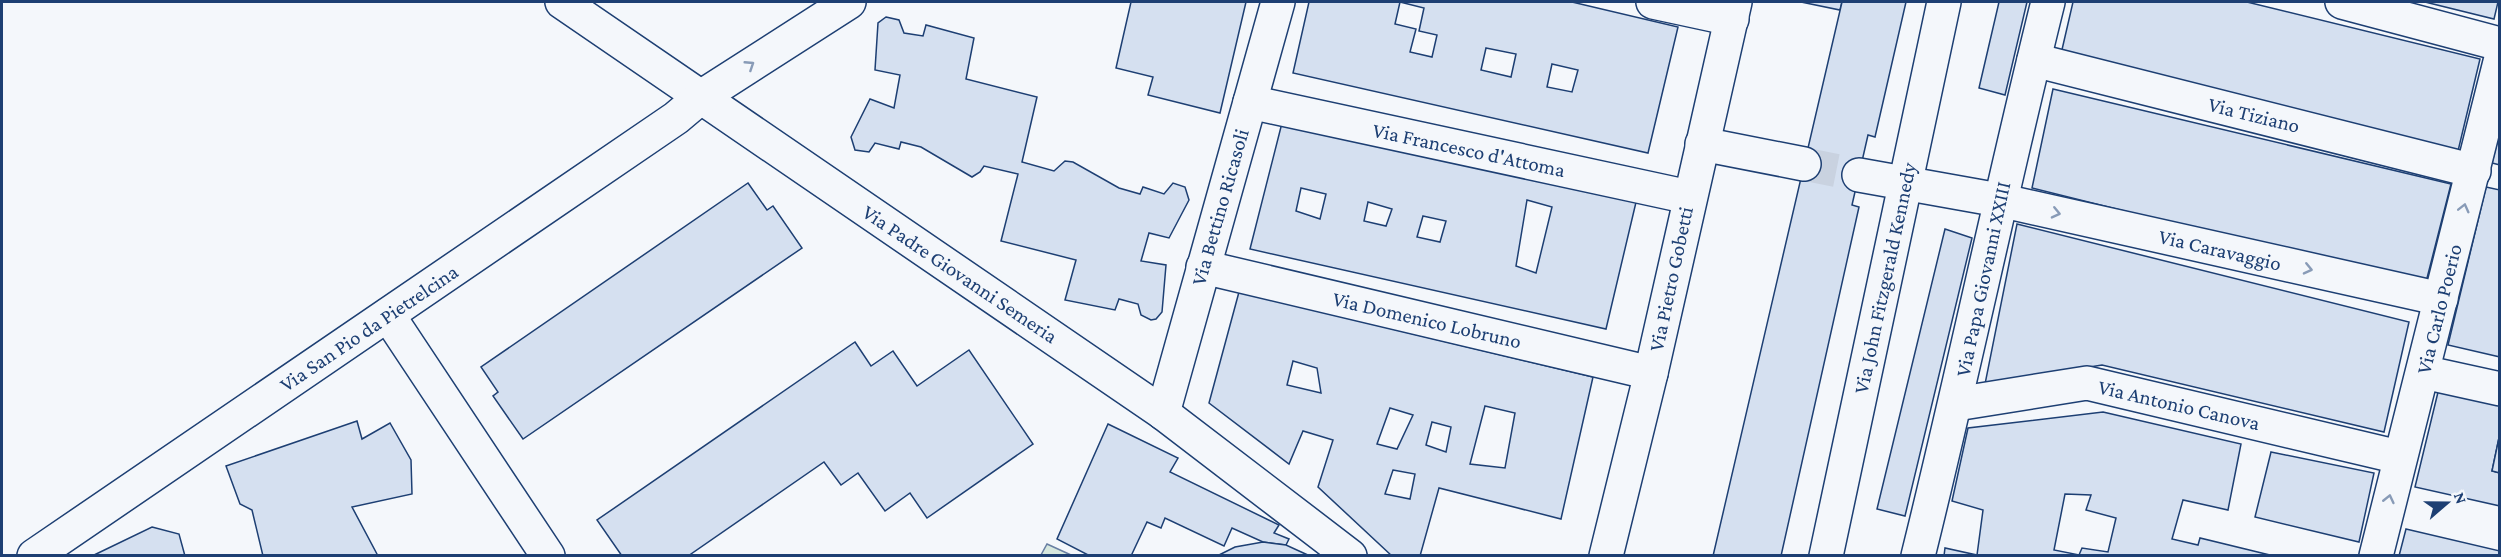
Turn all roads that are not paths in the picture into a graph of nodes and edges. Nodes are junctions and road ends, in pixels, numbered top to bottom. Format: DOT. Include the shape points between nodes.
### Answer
graph roads {
  1 [pos="562,2"];
  2 [pos="849,2"];
  3 [pos="1278,2"];
  4 [pos="1653,2"];
  5 [pos="1944,2"];
  6 [pos="2048,2"];
  7 [pos="2342,2"];
  8 [pos="1733,10"];
  9 [pos="2499,44"];
  10 [pos="2034,60"];
  11 [pos="2499,62"];
  12 [pos="701,97"];
  13 [pos="1250,102"];
  14 [pos="1702,144"];
  15 [pos="1804,164"];
  16 [pos="2474,171"];
  17 [pos="1860,175"];
  18 [pos="1905,183"];
  19 [pos="1689,197"];
  20 [pos="1999,200"];
  21 [pos="1203,267"];
  22 [pos="2441,299"];
  23 [pos="388,315"];
  24 [pos="2423,372"];
  25 [pos="1651,373"];
  26 [pos="2499,389"];
  27 [pos="1956,404"];
  28 [pos="1163,412"];
  29 [pos="2399,457"];
  30 [pos="34,555"];
  31 [pos="548,555"];
  32 [pos="1350,555"];
  33 [pos="1606,555"];
  34 [pos="1826,555"];
  35 [pos="1918,555"];
  36 [pos="2376,555"];
  1 -- 12 [label="street, Via Padre Giovanni Semeria"];
  12 -- 2 [label="street, Via San Pio da Pietrelcina, one-way"];
  3 -- 13 [label="street, Via Bettino Ricasoli"];
  4 -- 8 [label="street"];
  5 -- 18 [label="street, Via John Fitzgerald Kennedy"];
  6 -- 10 [label="street, Via Papa Giovanni XXIII"];
  7 -- 9 [label="street"];
  8 -- 14 [label="street, Via Pietro Gobetti"];
  10 -- 16 [label="street, Via Tiziano"];
  10 -- 20 [label="street, Via Papa Giovanni XXIII"];
  11 -- 16 [label="street, Via Carlo Poerio"];
  12 -- 23 [label="street, Via San Pio da Pietrelcina"];
  12 -- 28 [label="street, Via Padre Giovanni Semeria"];
  13 -- 19 [label="street, Via Francesco d'Attoma"];
  13 -- 21 [label="street, Via Bettino Ricasoli"];
  14 -- 15 [label="street"];
  14 -- 19 [label="street, Via Pietro Gobetti"];
  22 -- 16 [label="street, Via Carlo Poerio, one-way"];
  17 -- 18 [label="street, Via Caravaggio"];
  18 -- 20 [label="street, Via Caravaggio"];
  18 -- 34 [label="street, Via John Fitzgerald Kennedy"];
  19 -- 25 [label="street, Via Pietro Gobetti"];
  20 -- 22 [label="street, Via Caravaggio, one-way"];
  20 -- 27 [label="street, Via Papa Giovanni XXIII"];
  21 -- 25 [label="street, Via Domenico Lobruno"];
  21 -- 28 [label="street, Via Bettino Ricasoli"];
  22 -- 24 [label="street, Via Carlo Poerio"];
  23 -- 30 [label="street, Via San Pio da Pietrelcina"];
  23 -- 31 [label="street"];
  24 -- 26 [label="street"];
  24 -- 29 [label="street, Via Carlo Poerio"];
  25 -- 33 [label="street, Via Pietro Gobetti"];
  27 -- 29 [label="street, Via Antonio Canova" via="2087,383"];
  27 -- 35 [label="street, Via Papa Giovanni XXIII"];
  28 -- 32 [label="street, Via Padre Giovanni Semeria"];
  36 -- 29 [label="street, Via Carlo Poerio, one-way"];
}
